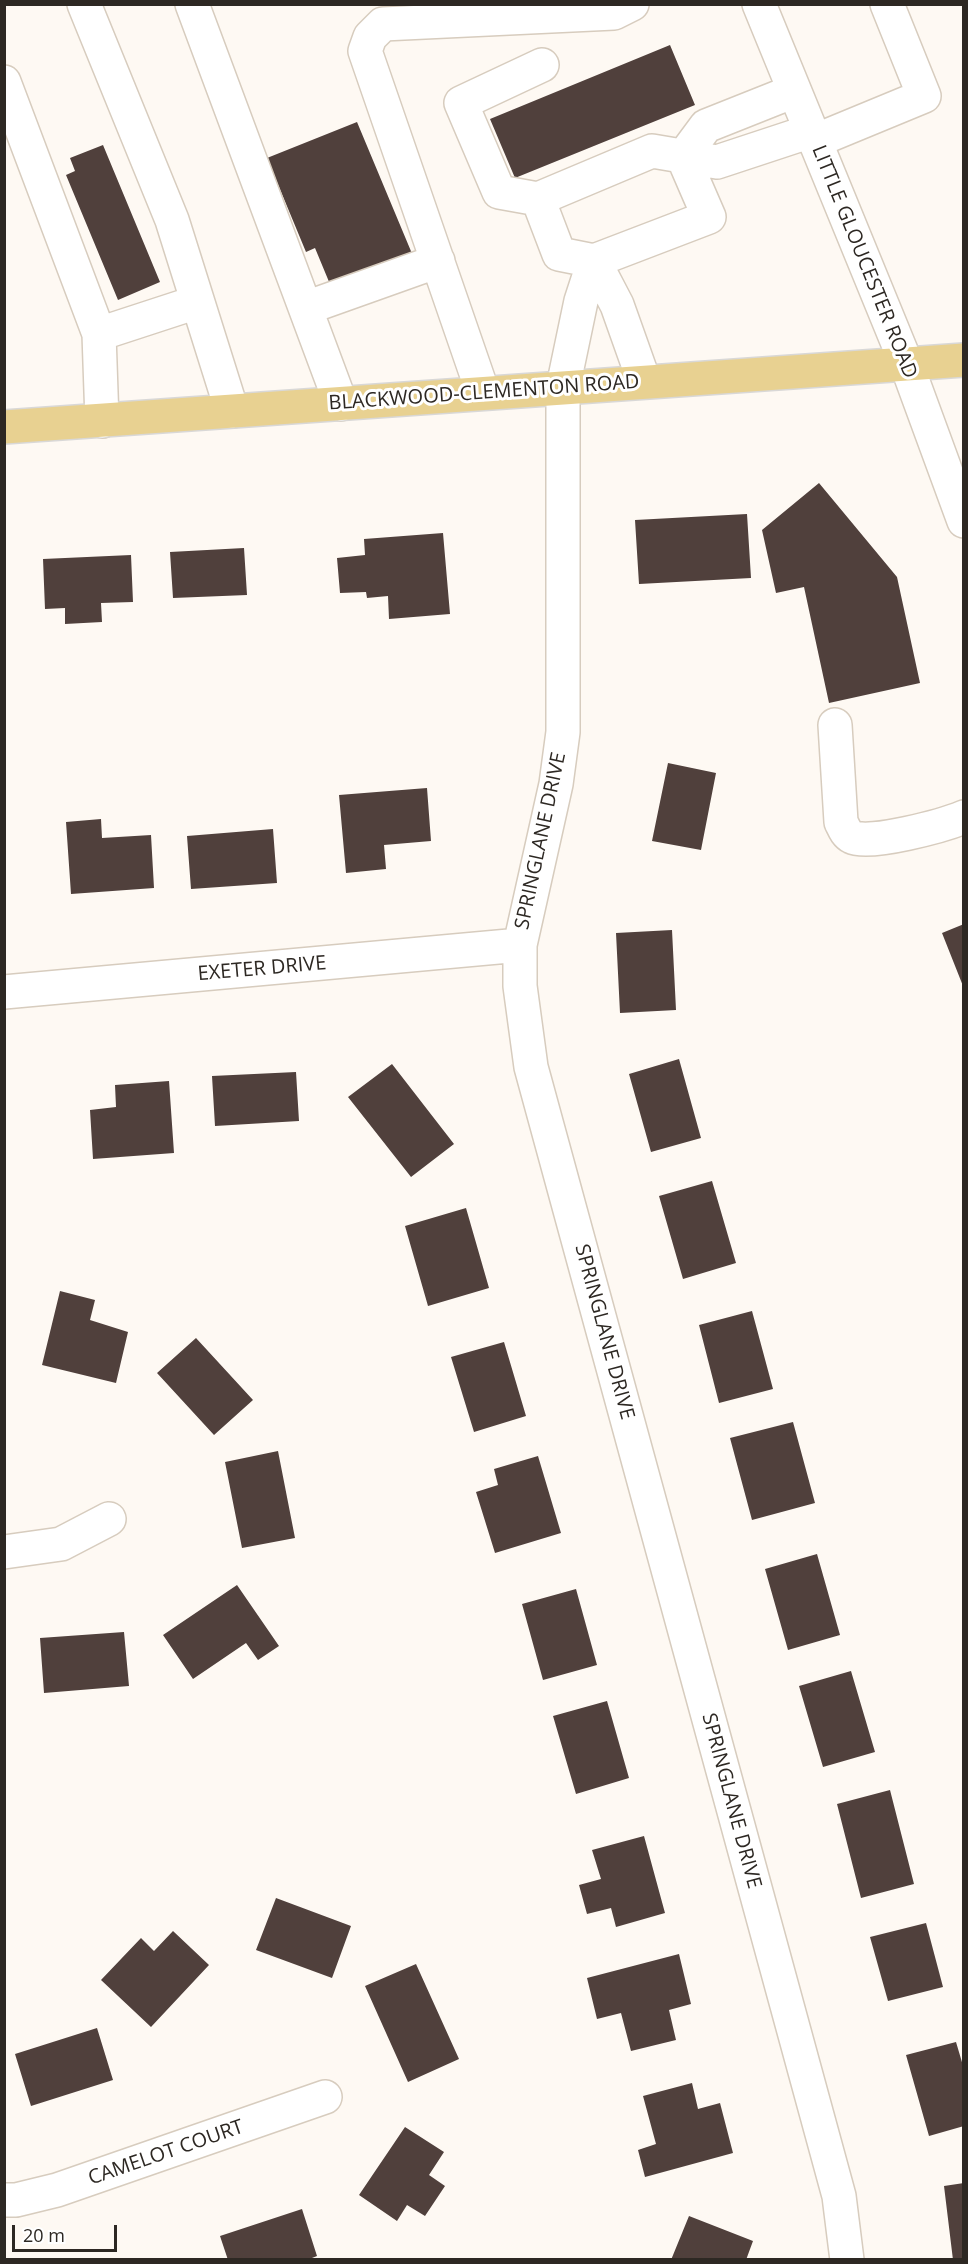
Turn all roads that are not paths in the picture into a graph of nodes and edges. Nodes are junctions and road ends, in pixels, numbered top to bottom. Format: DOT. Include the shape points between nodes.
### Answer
graph roads {
  1 [pos="84,4"];
  2 [pos="192,4"];
  3 [pos="632,4"];
  4 [pos="759,4"];
  5 [pos="891,6"];
  6 [pos="542,66"];
  7 [pos="4,82"];
  8 [pos="794,91"];
  9 [pos="813,136"];
  10 [pos="683,157"];
  11 [pos="538,199"];
  12 [pos="438,261"];
  13 [pos="594,261"];
  14 [pos="197,302"];
  15 [pos="306,308"];
  16 [pos="99,334"];
  17 [pos="963,360"];
  18 [pos="906,363"];
  19 [pos="644,381"];
  20 [pos="563,387"];
  21 [pos="483,393"];
  22 [pos="341,404"];
  23 [pos="232,411"];
  24 [pos="102,421"];
  25 [pos="4,428"];
  26 [pos="963,521"];
  27 [pos="835,725"];
  28 [pos="963,817"];
  29 [pos="520,945"];
  30 [pos="4,992"];
  31 [pos="109,1519"];
  32 [pos="4,1552"];
  33 [pos="325,2097"];
  34 [pos="4,2200"];
  35 [pos="847,2259"];
  1 -- 14 [label="street" via="172,220"];
  2 -- 15 [label="street"];
  3 -- 12 [label="street" via="614,13 383,24 370,38 364,51"];
  4 -- 8 [label="street, LITTLE GLOUCESTER ROAD"];
  5 -- 9 [label="street" via="924,96"];
  6 -- 11 [label="street" via="461,103 499,192"];
  7 -- 16 [label="street"];
  8 -- 9 [label="street, LITTLE GLOUCESTER ROAD"];
  8 -- 10 [label="street" via="706,126"];
  9 -- 10 [label="street" via="717,162"];
  9 -- 18 [label="street, LITTLE GLOUCESTER ROAD"];
  10 -- 11 [label="street" via="652,151"];
  10 -- 13 [label="street" via="709,217"];
  11 -- 13 [label="street" via="559,254"];
  12 -- 15 [label="street"];
  12 -- 21 [label="street"];
  13 -- 19 [label="street" via="617,305"];
  13 -- 20 [label="street, SPRINGLANE DRIVE"];
  14 -- 16 [label="street"];
  14 -- 23 [label="street"];
  15 -- 22 [label="street"];
  16 -- 24 [label="street"];
  17 -- 18 [label="main road, BLACKWOOD-CLEMENTON ROAD"];
  18 -- 19 [label="main road, BLACKWOOD-CLEMENTON ROAD"];
  18 -- 26 [label="street, LITTLE GLOUCESTER ROAD"];
  19 -- 20 [label="main road, BLACKWOOD-CLEMENTON ROAD"];
  20 -- 21 [label="main road, BLACKWOOD-CLEMENTON ROAD"];
  20 -- 29 [label="street, SPRINGLANE DRIVE" via="563,732 556,784"];
  21 -- 22 [label="main road, BLACKWOOD-CLEMENTON ROAD"];
  22 -- 23 [label="main road, BLACKWOOD-CLEMENTON ROAD"];
  23 -- 24 [label="main road, BLACKWOOD-CLEMENTON ROAD"];
  24 -- 25 [label="main road, BLACKWOOD-CLEMENTON ROAD"];
  27 -- 28 [label="street" via="841,822 854,838 871,839 941,826"];
  29 -- 30 [label="street, EXETER DRIVE"];
  29 -- 35 [label="street, SPRINGLANE DRIVE" via="520,986 531,1067 839,2196"];
  31 -- 32 [label="street" via="61,1544"];
  33 -- 34 [label="street, CAMELOT COURT" via="57,2190"];
}
